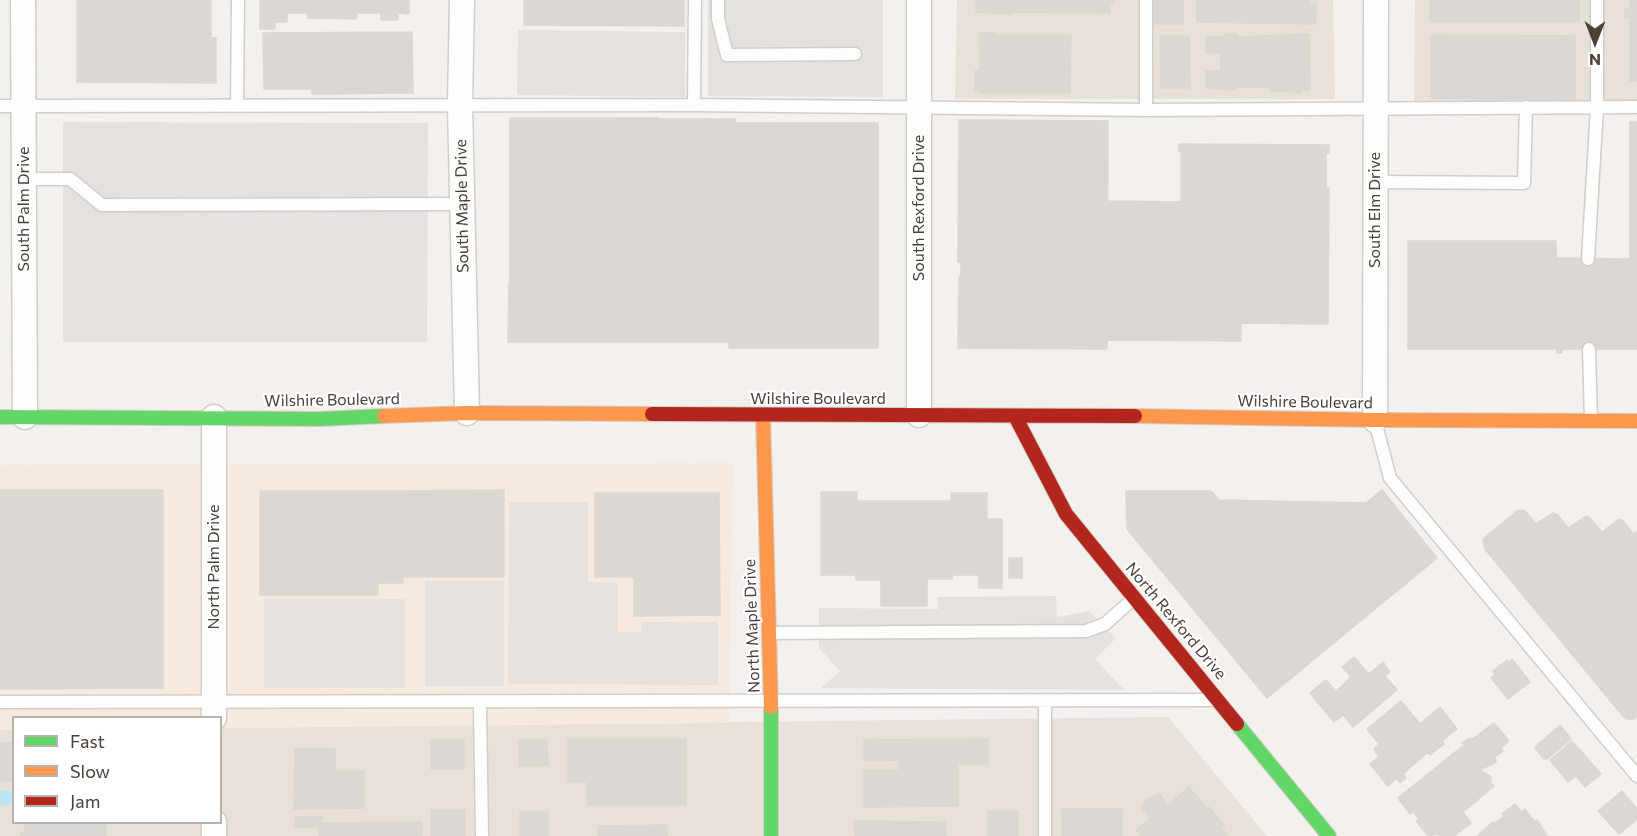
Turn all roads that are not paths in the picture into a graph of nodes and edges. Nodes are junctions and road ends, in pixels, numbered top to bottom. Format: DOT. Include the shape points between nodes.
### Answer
graph roads {
  1 [pos="23,0"];
  2 [pos="238,0"];
  3 [pos="462,0"];
  4 [pos="695,0"];
  5 [pos="718,0"];
  6 [pos="919,0"];
  7 [pos="1146,0"];
  8 [pos="1376,0"];
  9 [pos="1598,0"];
  10 [pos="718,19"];
  11 [pos="695,22"];
  12 [pos="855,54"];
  13 [pos="237,105"];
  14 [pos="460,105"];
  15 [pos="694,105"];
  16 [pos="12,106"];
  17 [pos="1526,107"];
  18 [pos="1597,107"];
  19 [pos="1637,107"];
  20 [pos="919,108"];
  21 [pos="1376,108"];
  22 [pos="1146,110"];
  23 [pos="24,179"];
  24 [pos="1376,182"];
  25 [pos="462,204"];
  26 [pos="1588,259"];
  27 [pos="1589,350"];
  28 [pos="467,413"];
  29 [pos="763,415"];
  30 [pos="919,415"];
  31 [pos="1015,416"];
  32 [pos="0,417"];
  33 [pos="25,417"];
  34 [pos="214,417"];
  35 [pos="1375,420"];
  36 [pos="1591,421"];
  37 [pos="1637,421"];
  38 [pos="1135,597"];
  39 [pos="769,633"];
  40 [pos="1045,700"];
  41 [pos="1220,700"];
  42 [pos="771,701"];
  43 [pos="0,702"];
  44 [pos="480,702"];
  45 [pos="214,710"];
  46 [pos="1637,776"];
  47 [pos="482,836"];
  48 [pos="771,836"];
  49 [pos="1045,836"];
  50 [pos="1329,836"];
  1 -- 16 [label="street, South Palm Drive"];
  2 -- 13 [label="lane"];
  3 -- 14 [label="street, South Maple Drive"];
  4 -- 11 [label="lane"];
  5 -- 10 [label="lane"];
  6 -- 20 [label="street, South Rexford Drive"];
  7 -- 22 [label="lane"];
  8 -- 21 [label="street, South Elm Drive"];
  9 -- 18 [label="lane"];
  10 -- 11 [label="lane"];
  10 -- 12 [label="lane" via="727,56"];
  11 -- 15 [label="lane"];
  13 -- 14 [label="lane"];
  13 -- 16 [label="lane"];
  14 -- 15 [label="lane"];
  14 -- 25 [label="street, South Maple Drive"];
  15 -- 20 [label="lane"];
  16 -- 23 [label="street, South Palm Drive"];
  17 -- 18 [label="lane"];
  17 -- 21 [label="lane"];
  17 -- 24 [label="lane" via="1524,183"];
  18 -- 19 [label="lane"];
  18 -- 26 [label="lane"];
  20 -- 22 [label="lane"];
  20 -- 30 [label="street, South Rexford Drive"];
  21 -- 22 [label="lane"];
  21 -- 24 [label="street, South Elm Drive"];
  23 -- 25 [label="lane" via="70,179 102,205"];
  23 -- 33 [label="street, South Palm Drive"];
  24 -- 35 [label="street, South Elm Drive"];
  25 -- 28 [label="street, South Maple Drive"];
  27 -- 36 [label="lane"];
  28 -- 29 [label="main road, Wilshire Boulevard"];
  28 -- 34 [label="main road, Wilshire Boulevard"];
  29 -- 30 [label="main road, Wilshire Boulevard"];
  29 -- 39 [label="main road, North Maple Drive"];
  30 -- 31 [label="main road, Wilshire Boulevard"];
  31 -- 35 [label="main road, Wilshire Boulevard"];
  31 -- 38 [label="main road, North Rexford Drive" via="1066,514"];
  32 -- 33 [label="main road, Wilshire Boulevard"];
  33 -- 34 [label="main road, Wilshire Boulevard"];
  34 -- 45 [label="street, North Palm Drive"];
  35 -- 36 [label="main road, Wilshire Boulevard"];
  35 -- 46 [label="lane" via="1390,478"];
  36 -- 37 [label="main road, Wilshire Boulevard"];
  38 -- 39 [label="lane" via="1105,624 1086,632"];
  38 -- 41 [label="main road, North Rexford Drive"];
  39 -- 42 [label="main road, North Maple Drive"];
  40 -- 41 [label="lane"];
  40 -- 42 [label="lane"];
  40 -- 49 [label="lane"];
  41 -- 50 [label="main road, North Rexford Drive"];
  42 -- 44 [label="lane"];
  42 -- 48 [label="main road, North Maple Drive"];
  43 -- 45 [label="lane"];
  44 -- 45 [label="lane"];
  44 -- 47 [label="lane"];
}
